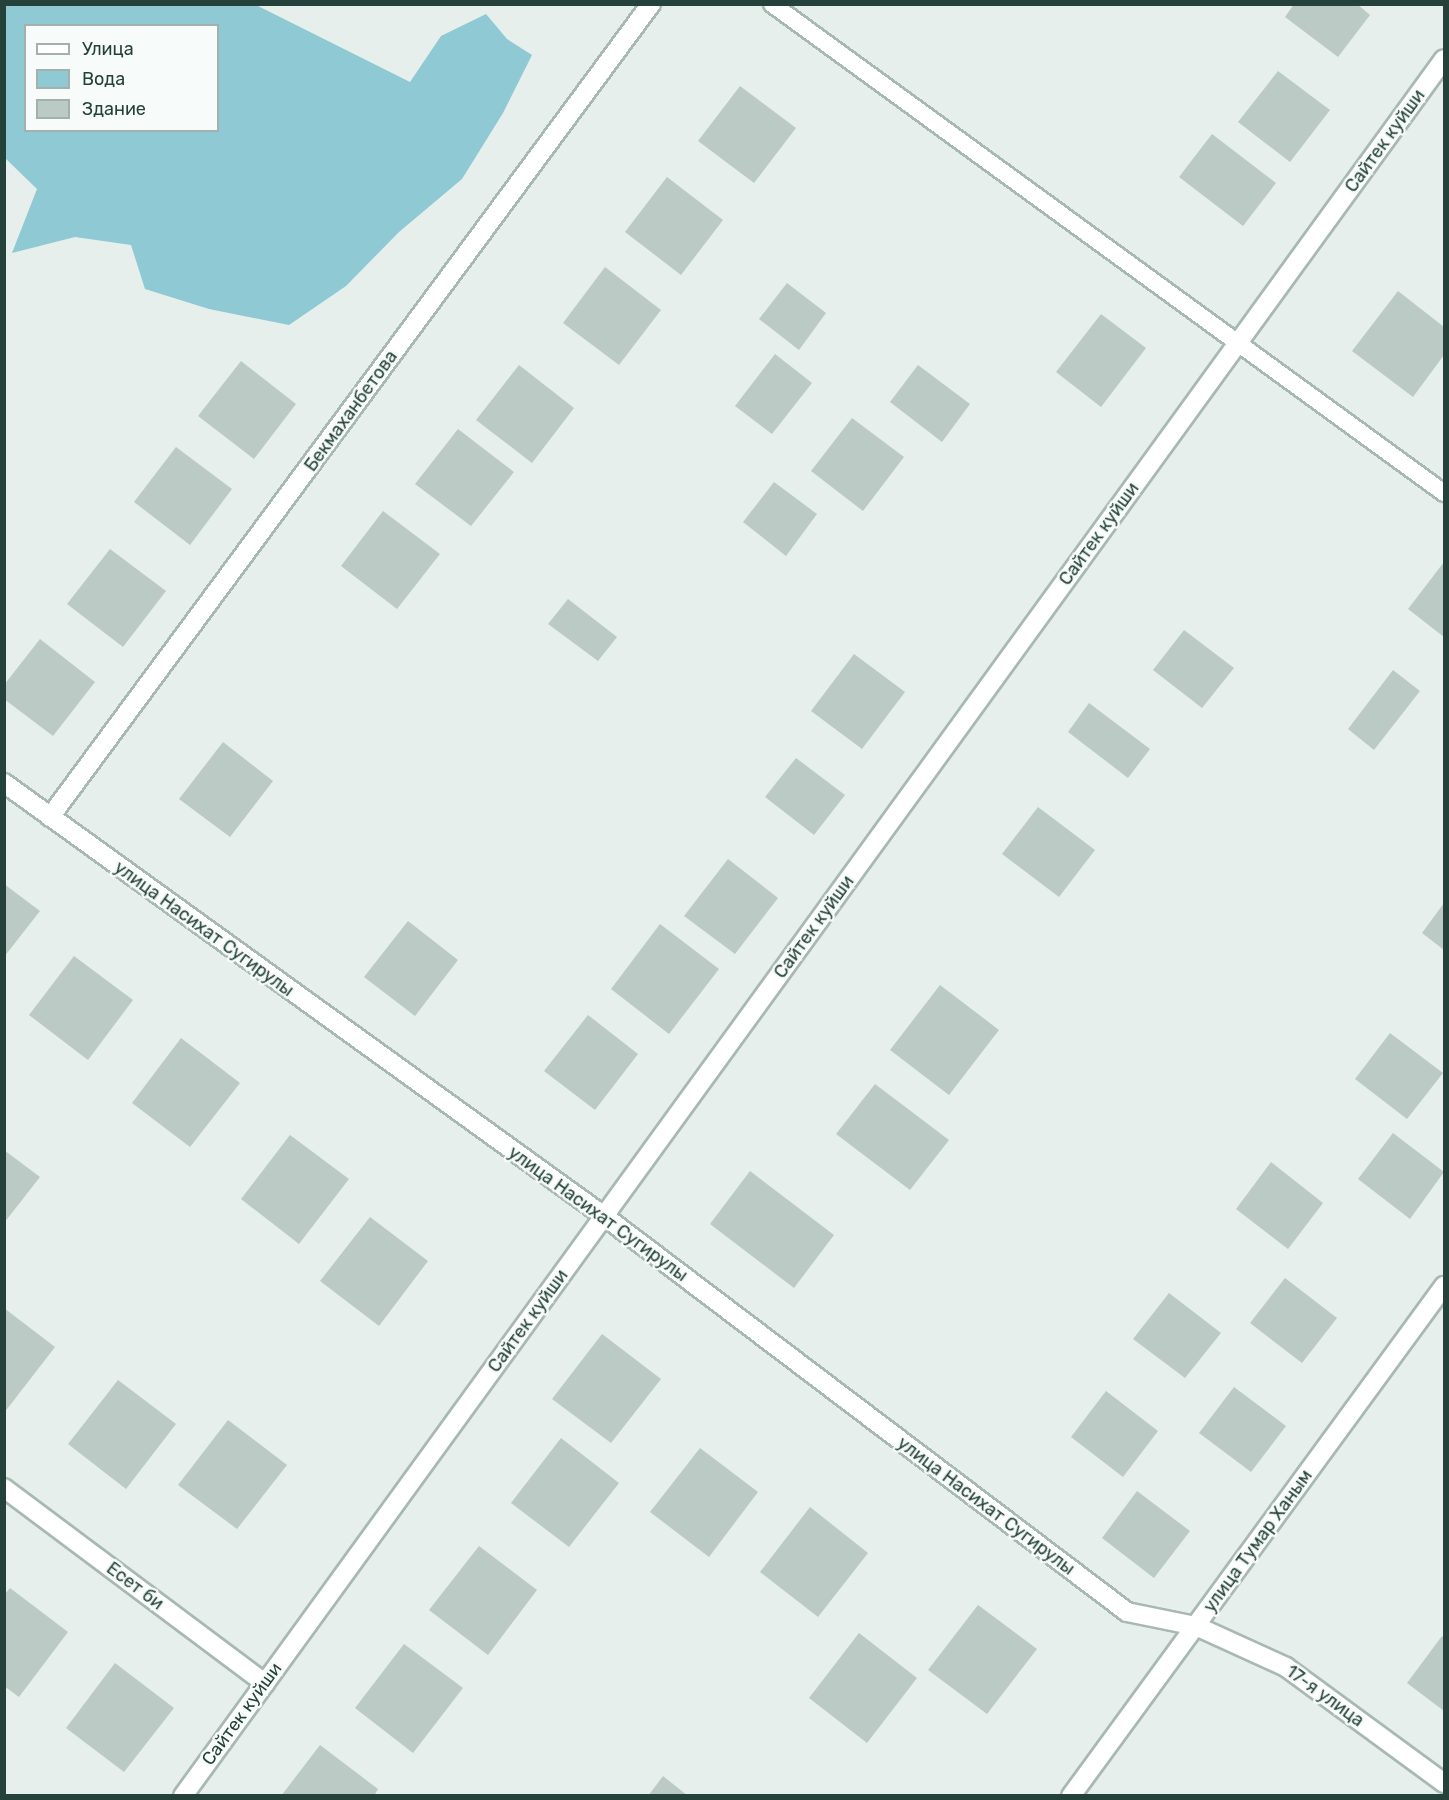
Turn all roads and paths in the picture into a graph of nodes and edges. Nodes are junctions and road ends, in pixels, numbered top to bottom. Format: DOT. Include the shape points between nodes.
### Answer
graph roads {
  1 [pos="651,4"];
  2 [pos="772,4"];
  3 [pos="1444,59"];
  4 [pos="1238,343"];
  5 [pos="1444,493"];
  6 [pos="4,783"];
  7 [pos="50,817"];
  8 [pos="604,1216"];
  9 [pos="1444,1286"];
  10 [pos="4,1488"];
  11 [pos="1197,1626"];
  12 [pos="265,1683"];
  13 [pos="1444,1783"];
  14 [pos="183,1796"];
  15 [pos="1071,1796"];
  1 -- 7 [label="street, Бекмаханбетова"];
  2 -- 4 [label="lane"];
  3 -- 4 [label="street, Сайтек куйши"];
  4 -- 5 [label="lane"];
  4 -- 8 [label="street, Сайтек куйши"];
  6 -- 7 [label="street, улица Насихат Сугирулы"];
  7 -- 8 [label="street, улица Насихат Сугирулы"];
  8 -- 11 [label="street, улица Насихат Сугирулы" via="1127,1612"];
  8 -- 12 [label="street, Сайтек куйши"];
  9 -- 11 [label="street, улица Тумар Ханым"];
  10 -- 12 [label="street, Есет би"];
  11 -- 13 [label="street, 17-я улица" via="1286,1667"];
  11 -- 15 [label="street, улица Тумар Ханым"];
  12 -- 14 [label="street, Сайтек куйши"];
}
